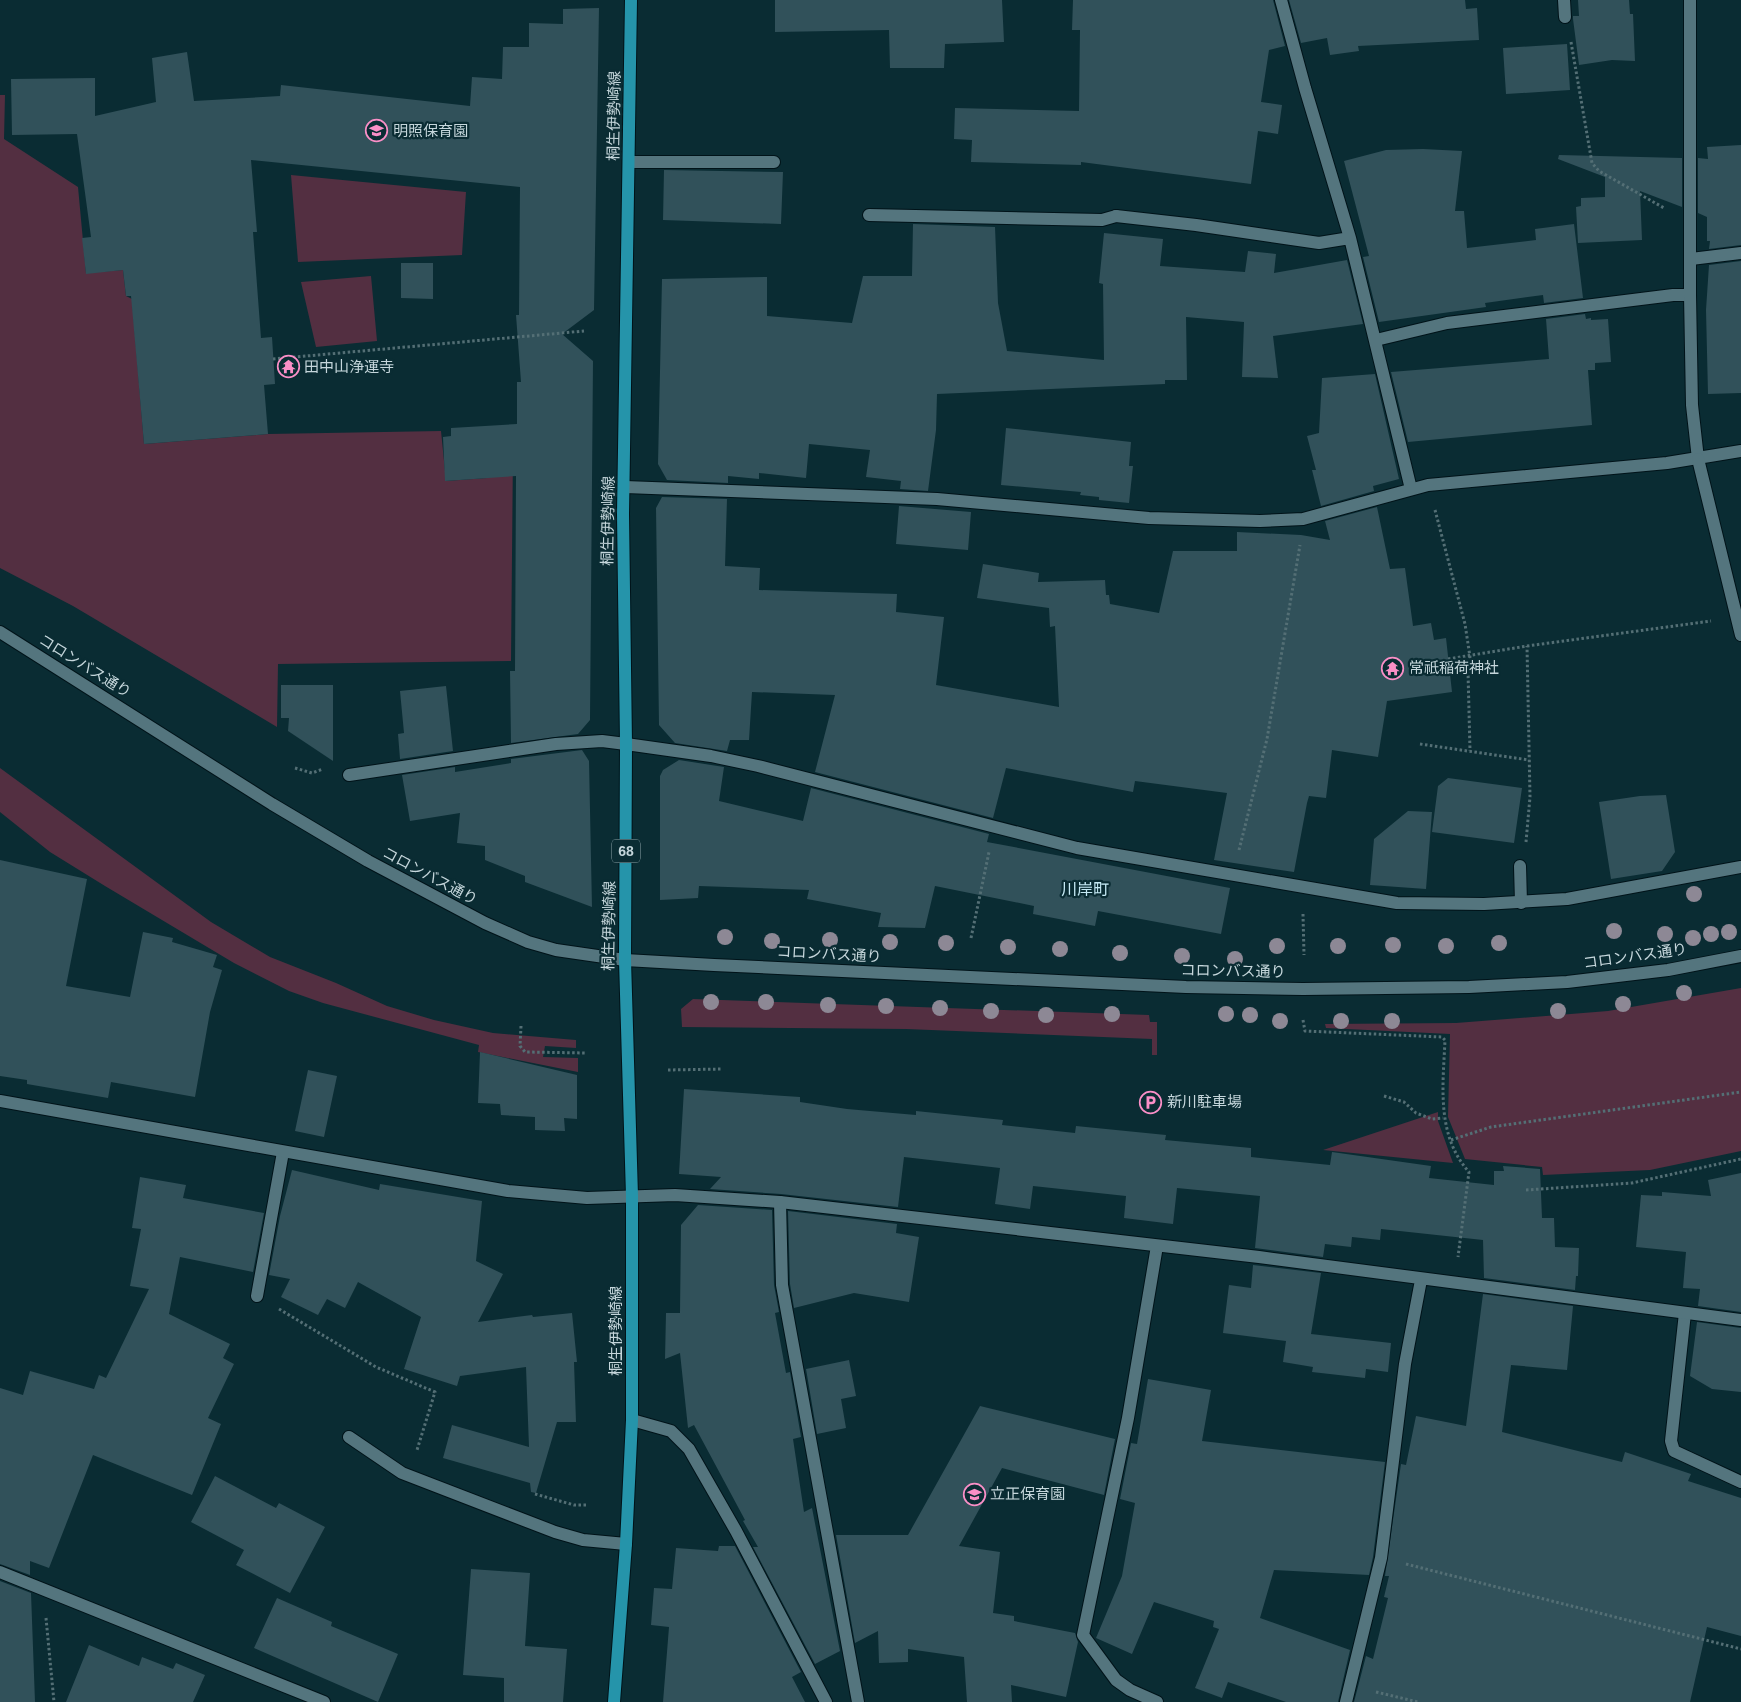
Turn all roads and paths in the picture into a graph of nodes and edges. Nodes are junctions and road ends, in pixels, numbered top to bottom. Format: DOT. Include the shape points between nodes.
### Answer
graph roads {
  1 [pos="631,0"];
  2 [pos="1281,0"];
  3 [pos="1564,0"];
  4 [pos="1690,0"];
  5 [pos="1565,17"];
  6 [pos="629,162"];
  7 [pos="774,162"];
  8 [pos="868,215"];
  9 [pos="1691,219"];
  10 [pos="1350,238"];
  11 [pos="1741,254"];
  12 [pos="1690,259"];
  13 [pos="1690,295"];
  14 [pos="584,331"];
  15 [pos="1376,340"];
  16 [pos="273,359"];
  17 [pos="1741,451"];
  18 [pos="1698,459"];
  19 [pos="1428,485"];
  20 [pos="625,487"];
  21 [pos="1411,488"];
  22 [pos="1302,519"];
  23 [pos="1737,617"];
  24 [pos="0,632"];
  25 [pos="1741,634"];
  26 [pos="1527,646"];
  27 [pos="1470,657"];
  28 [pos="1448,660"];
  29 [pos="626,744"];
  30 [pos="1420,744"];
  31 [pos="1470,751"];
  32 [pos="1530,760"];
  33 [pos="295,768"];
  34 [pos="326,768"];
  35 [pos="349,775"];
  36 [pos="994,827"];
  37 [pos="1520,866"];
  38 [pos="1741,867"];
  39 [pos="1234,875"];
  40 [pos="1302,888"];
  41 [pos="1521,903"];
  42 [pos="971,938"];
  43 [pos="1304,955"];
  44 [pos="1741,956"];
  45 [pos="624,960"];
  46 [pos="1302,1020"];
  47 [pos="521,1026"];
  48 [pos="586,1053"];
  49 [pos="723,1069"];
  50 [pos="668,1070"];
  51 [pos="1741,1092"];
  52 [pos="1384,1096"];
  53 [pos="0,1101"];
  54 [pos="1443,1118"];
  55 [pos="1451,1140"];
  56 [pos="283,1152"];
  57 [pos="1741,1159"];
  58 [pos="1526,1190"];
  59 [pos="632,1196"];
  60 [pos="780,1202"];
  61 [pos="1157,1246"];
  62 [pos="1459,1256"];
  63 [pos="1421,1280"];
  64 [pos="257,1296"];
  65 [pos="1685,1313"];
  66 [pos="1741,1320"];
  67 [pos="632,1420"];
  68 [pos="349,1437"];
  69 [pos="415,1455"];
  70 [pos="1741,1482"];
  71 [pos="527,1491"];
  72 [pos="587,1505"];
  73 [pos="626,1544"];
  74 [pos="1381,1558"];
  75 [pos="0,1572"];
  76 [pos="46,1590"];
  77 [pos="1741,1649"];
  78 [pos="1351,1685"];
  79 [pos="54,1702"];
  80 [pos="324,1702"];
  81 [pos="614,1702"];
  82 [pos="826,1702"];
  83 [pos="858,1702"];
  84 [pos="1157,1702"];
  85 [pos="1346,1702"];
  86 [pos="1418,1702"];
  1 -- 6 [label="main road, 桐生伊勢崎線 / 68"];
  2 -- 10 [label="street"];
  3 -- 5 [label="street"];
  4 -- 9 [label="street"];
  5 -- 9 [label="path" via="1592,163 1660,206"];
  6 -- 7 [label="street"];
  6 -- 20 [label="main road, 桐生伊勢崎線 / 68"];
  8 -- 10 [label="street" via="1102,220 1116,216 1319,243"];
  9 -- 12 [label="street"];
  10 -- 15 [label="street"];
  11 -- 12 [label="street"];
  12 -- 13 [label="street"];
  13 -- 15 [label="street" via="1447,323"];
  13 -- 18 [label="street" via="1692,405"];
  14 -- 16 [label="path"];
  15 -- 21 [label="street"];
  17 -- 18 [label="street"];
  18 -- 19 [label="street"];
  18 -- 23 [label="street"];
  19 -- 21 [label="street"];
  19 -- 27 [label="path" via="1465,624"];
  20 -- 22 [label="street" via="937,499 1216,522"];
  20 -- 29 [label="main road, 桐生伊勢崎線 / 68"];
  21 -- 22 [label="street"];
  22 -- 39 [label="path" via="1267,739"];
  23 -- 25 [label="street"];
  23 -- 26 [label="path"];
  24 -- 45 [label="street, コロンバス通り" via="272,804 433,897 528,942 556,950"];
  26 -- 27 [label="path"];
  26 -- 32 [label="path"];
  27 -- 28 [label="path"];
  27 -- 31 [label="path"];
  29 -- 35 [label="street" via="602,741 556,744"];
  29 -- 36 [label="street" via="758,766"];
  29 -- 45 [label="main road, 桐生伊勢崎線 / 68"];
  30 -- 31 [label="path"];
  31 -- 32 [label="path"];
  32 -- 37 [label="path" via="1525,853"];
  33 -- 34 [label="path" via="312,773"];
  36 -- 39 [label="street" via="1077,848"];
  36 -- 42 [label="path"];
  37 -- 41 [label="street"];
  38 -- 41 [label="street" via="1630,888"];
  39 -- 40 [label="street"];
  40 -- 41 [label="street" via="1397,903"];
  40 -- 43 [label="path"];
  44 -- 45 [label="street, コロンバス通り" via="1668,970 1567,982 1469,988 1303,989"];
  45 -- 59 [label="main road, 桐生伊勢崎線 / 68"];
  46 -- 54 [label="path" via="1305,1031 1442,1037 1445,1040"];
  47 -- 48 [label="path" via="520,1046 525,1052"];
  49 -- 50 [label="path"];
  51 -- 55 [label="path" via="1491,1127"];
  52 -- 54 [label="path" via="1404,1102 1424,1116"];
  53 -- 56 [label="street"];
  54 -- 55 [label="path"];
  55 -- 62 [label="path" via="1469,1172"];
  56 -- 59 [label="street" via="508,1191 587,1198"];
  56 -- 64 [label="street"];
  57 -- 58 [label="path" via="1632,1183"];
  59 -- 60 [label="street" via="675,1195"];
  59 -- 67 [label="main road, 桐生伊勢崎線 / 68"];
  60 -- 61 [label="street"];
  60 -- 83 [label="street" via="782,1286"];
  61 -- 63 [label="street"];
  61 -- 84 [label="street" via="1128,1418 1082,1635 1116,1680"];
  63 -- 65 [label="street"];
  63 -- 74 [label="street" via="1405,1364"];
  64 -- 69 [label="path" via="376,1367 435,1392"];
  65 -- 66 [label="street"];
  65 -- 70 [label="street" via="1671,1441 1674,1451"];
  67 -- 73 [label="main road, 桐生伊勢崎線 / 68"];
  67 -- 82 [label="street" via="672,1431 689,1450 736,1531"];
  68 -- 73 [label="street" via="402,1473 555,1532 583,1540"];
  71 -- 72 [label="path" via="574,1505"];
  73 -- 81 [label="main road, 桐生伊勢崎線 / 68"];
  74 -- 77 [label="path"];
  74 -- 78 [label="street"];
  75 -- 76 [label="street"];
  76 -- 79 [label="path" via="45,1614"];
  76 -- 80 [label="street"];
  78 -- 85 [label="street"];
  78 -- 86 [label="path"];
}
